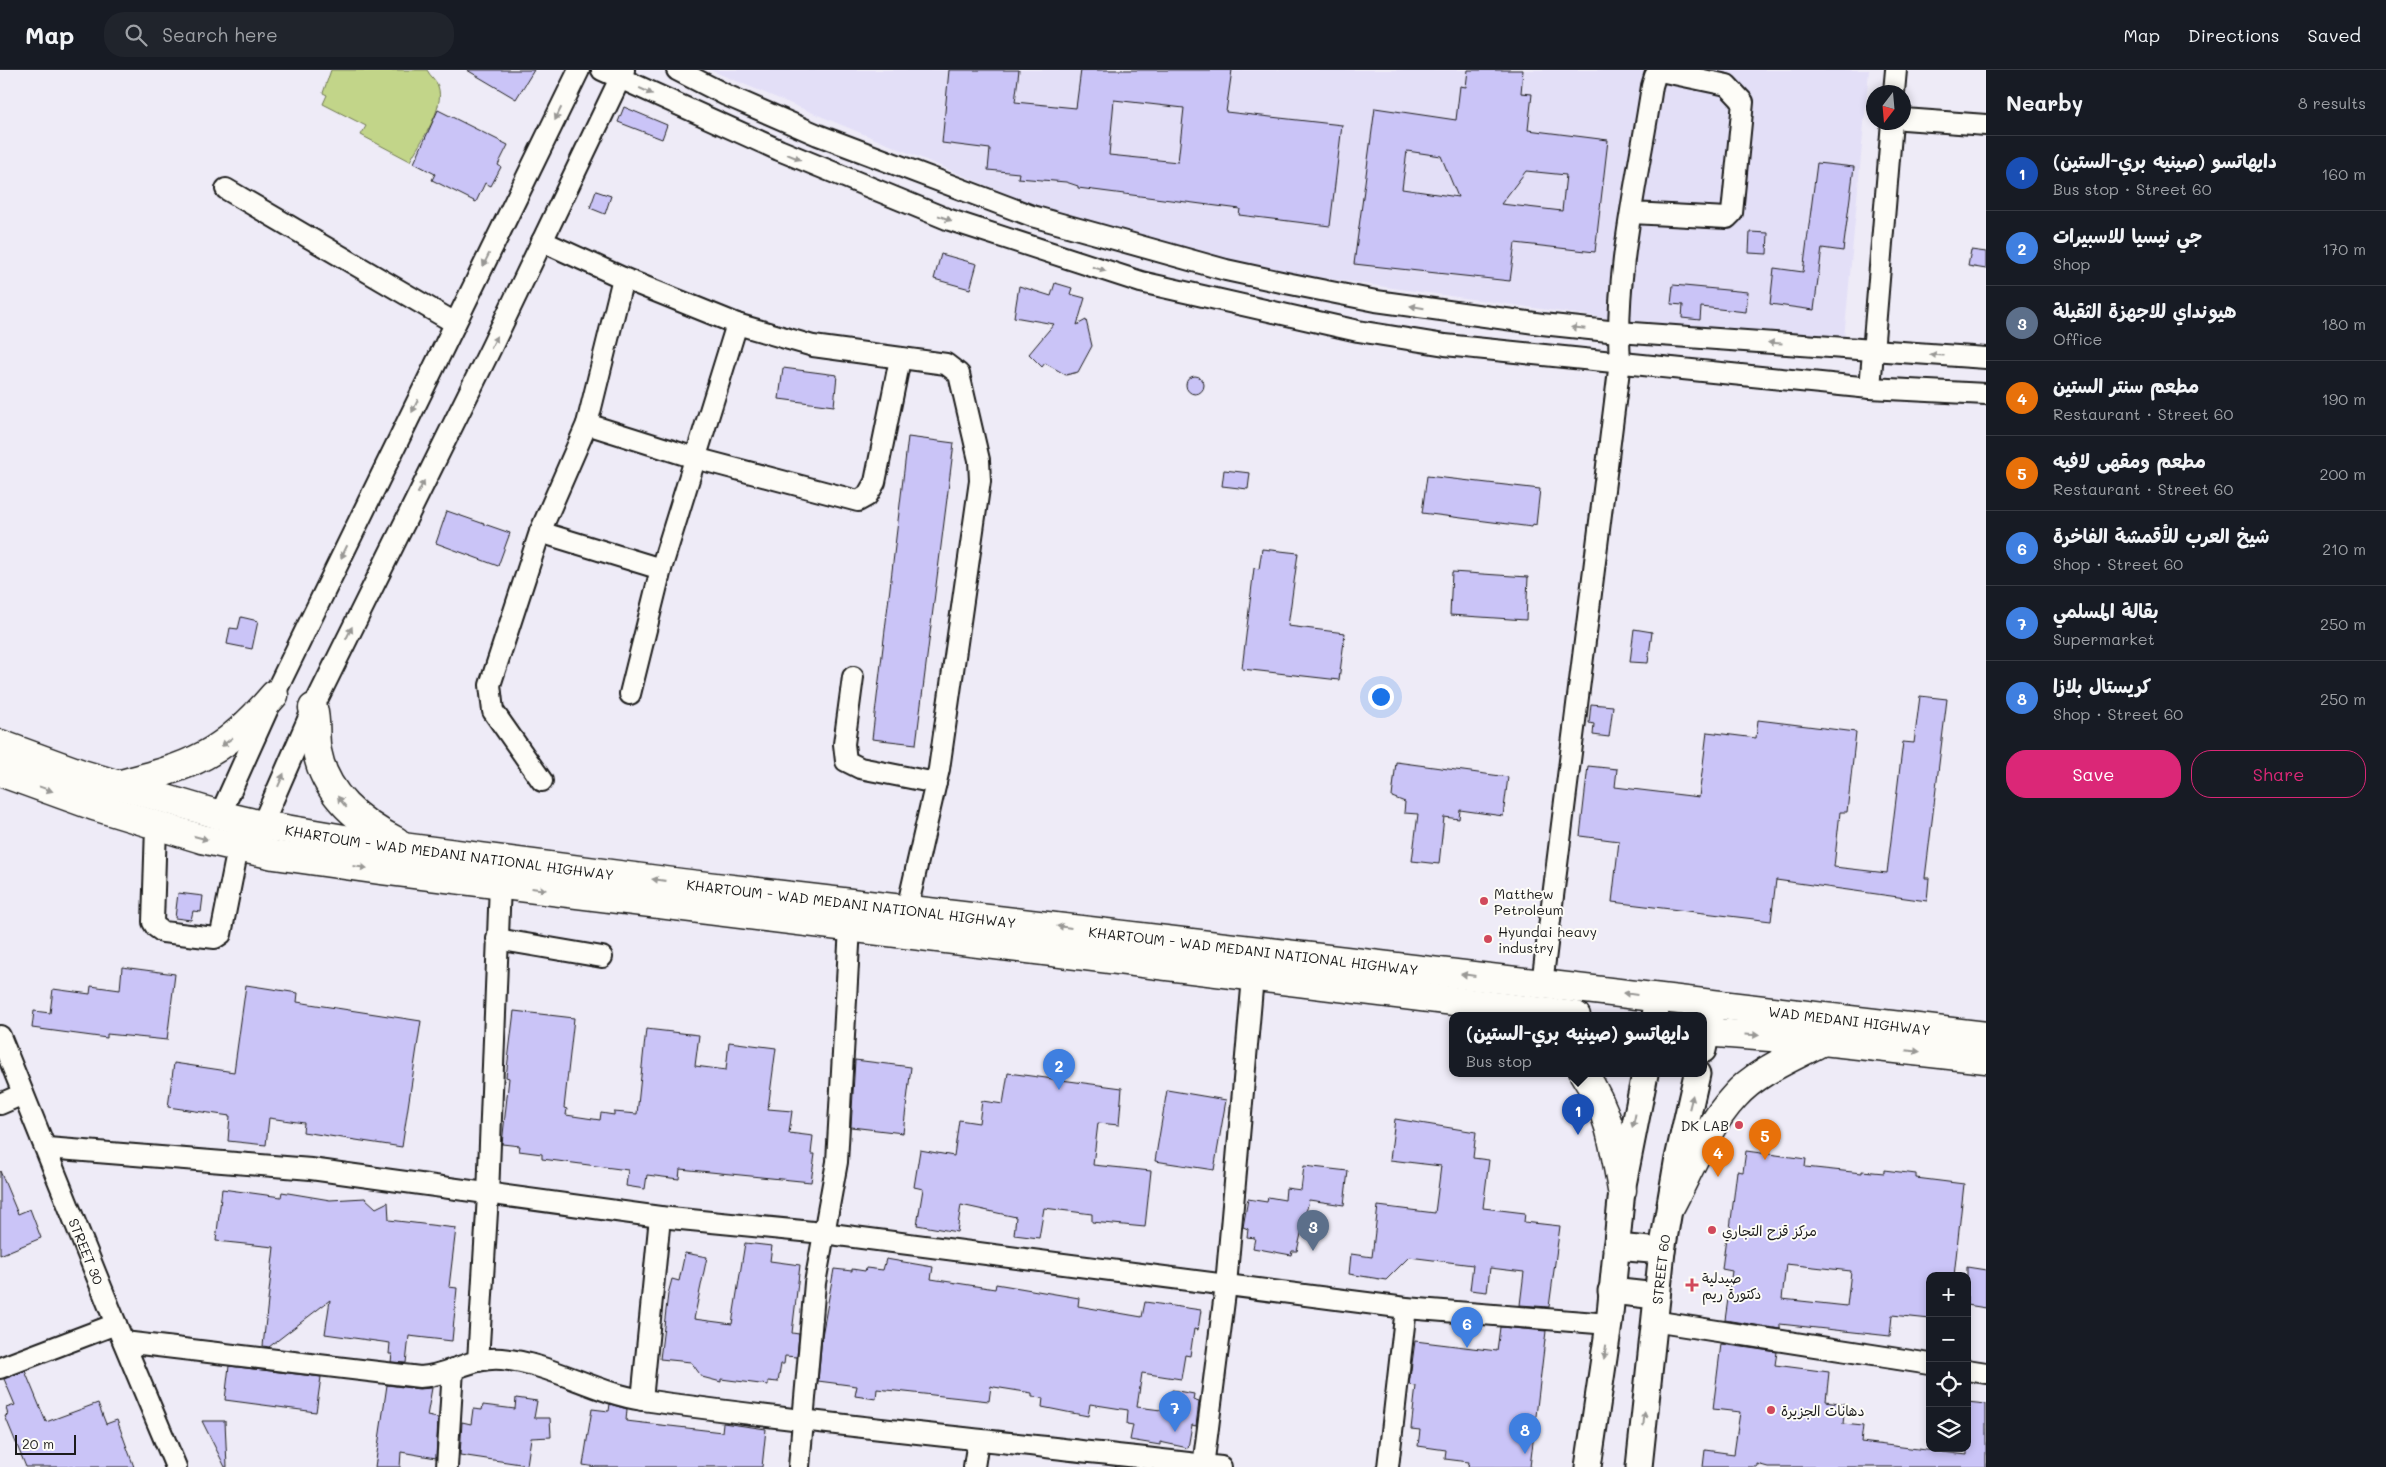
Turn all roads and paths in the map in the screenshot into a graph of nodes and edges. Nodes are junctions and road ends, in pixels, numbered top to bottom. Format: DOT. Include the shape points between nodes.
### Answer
graph roads {
  1 [pos="579,70"];
  2 [pos="677,70"];
  3 [pos="1896,70"];
  4 [pos="615,73"];
  5 [pos="1895,85"];
  6 [pos="726,95"];
  7 [pos="1911,120"];
  8 [pos="712,121"];
  9 [pos="1986,126"];
  10 [pos="1891,130"];
  11 [pos="226,189"];
  12 [pos="1632,213"];
  13 [pos="542,241"];
  14 [pos="623,278"];
  15 [pos="455,323"];
  16 [pos="737,324"];
  17 [pos="1618,332"];
  18 [pos="1872,350"];
  19 [pos="1986,358"];
  20 [pos="900,359"];
  21 [pos="1620,362"];
  22 [pos="1870,388"];
  23 [pos="1986,394"];
  24 [pos="587,424"];
  25 [pos="695,458"];
  26 [pos="540,532"];
  27 [pos="661,569"];
  28 [pos="853,677"];
  29 [pos="630,694"];
  30 [pos="274,695"];
  31 [pos="313,708"];
  32 [pos="0,744"];
  33 [pos="0,772"];
  34 [pos="542,781"];
  35 [pos="936,783"];
  36 [pos="117,785"];
  37 [pos="220,815"];
  38 [pos="262,825"];
  39 [pos="156,826"];
  40 [pos="238,848"];
  41 [pos="411,849"];
  42 [pos="500,884"];
  43 [pos="907,909"];
  44 [pos="850,927"];
  45 [pos="497,938"];
  46 [pos="602,957"];
  47 [pos="1253,977"];
  48 [pos="1542,984"];
  49 [pos="1713,1004"];
  50 [pos="1656,1007"];
  51 [pos="1512,1012"];
  52 [pos="1707,1027"];
  53 [pos="1823,1029"];
  54 [pos="0,1036"];
  55 [pos="1707,1038"];
  56 [pos="1981,1050"];
  57 [pos="1586,1077"];
  58 [pos="1643,1077"];
  59 [pos="1696,1077"];
  60 [pos="23,1094"];
  61 [pos="0,1104"];
  62 [pos="47,1148"];
  63 [pos="1622,1190"];
  64 [pos="488,1195"];
  65 [pos="1671,1205"];
  66 [pos="660,1217"];
  67 [pos="823,1233"];
  68 [pos="1616,1247"];
  69 [pos="1662,1251"];
  70 [pos="1226,1285"];
  71 [pos="1611,1291"];
  72 [pos="1656,1296"];
  73 [pos="1406,1308"];
  74 [pos="1654,1321"];
  75 [pos="1609,1324"];
  76 [pos="120,1333"];
  77 [pos="478,1361"];
  78 [pos="1926,1363"];
  79 [pos="0,1368"];
  80 [pos="454,1369"];
  81 [pos="1971,1371"];
  82 [pos="1986,1373"];
  83 [pos="642,1400"];
  84 [pos="804,1420"];
  85 [pos="978,1440"];
  86 [pos="1209,1466"];
  87 [pos="176,1467"];
  88 [pos="447,1467"];
  89 [pos="798,1467"];
  90 [pos="974,1467"];
  91 [pos="1388,1467"];
  92 [pos="1588,1467"];
  93 [pos="1639,1467"];
  1 -- 15 [label="street, one-way"];
  2 -- 6 [label="street"];
  3 -- 5 [label="street"];
  4 -- 8 [label="street, one-way"];
  4 -- 13 [label="street"];
  6 -- 8 [label="street"];
  17 -- 6 [label="street, one-way" via="1376,301 1207,264 1032,216"];
  7 -- 9 [label="street"];
  8 -- 21 [label="street, one-way" via="948,219 1141,282 1358,331 1445,345"];
  10 -- 18 [label="street"];
  11 -- 15 [label="street"];
  12 -- 12 [label="street" via="1727,218 1732,213 1743,102 1728,85 1660,71 1655,76"];
  12 -- 17 [label="street" via="1620,284"];
  13 -- 14 [label="street"];
  31 -- 13 [label="street, one-way"];
  14 -- 16 [label="street"];
  14 -- 24 [label="street"];
  15 -- 30 [label="street, one-way"];
  16 -- 20 [label="street" via="813,346"];
  16 -- 25 [label="street"];
  18 -- 17 [label="street, one-way"];
  17 -- 21 [label="street"];
  19 -- 18 [label="street, one-way"];
  18 -- 22 [label="street"];
  20 -- 25 [label="street" via="875,482 867,496 858,501"];
  20 -- 35 [label="street" via="946,364 959,374 980,469"];
  21 -- 22 [label="street"];
  21 -- 48 [label="street"];
  22 -- 23 [label="street"];
  24 -- 25 [label="street"];
  24 -- 26 [label="street"];
  25 -- 27 [label="street"];
  26 -- 27 [label="street"];
  26 -- 34 [label="street" via="490,685 490,699 493,711"];
  27 -- 29 [label="street"];
  28 -- 35 [label="street" via="844,744 846,760 860,768"];
  30 -- 36 [label="highway, one-way" via="243,729 205,757 164,773"];
  30 -- 37 [label="street"];
  38 -- 31 [label="street, one-way"];
  41 -- 31 [label="highway, one-way" via="366,825 333,790 317,752"];
  32 -- 36 [label="highway, KHARTOUM - WAD MEDANI NATIONAL HIGHWAY"];
  33 -- 39 [label="highway, KHARTOUM - WAD MEDANI NATIONAL HIGHWAY, one-way"];
  35 -- 43 [label="street"];
  36 -- 37 [label="highway, KHARTOUM - WAD MEDANI NATIONAL HIGHWAY"];
  37 -- 38 [label="highway, KHARTOUM - WAD MEDANI NATIONAL HIGHWAY"];
  38 -- 41 [label="highway, KHARTOUM - WAD MEDANI NATIONAL HIGHWAY"];
  39 -- 40 [label="highway, KHARTOUM - WAD MEDANI NATIONAL HIGHWAY, one-way"];
  39 -- 40 [label="street" via="154,922 163,932 215,938 221,934"];
  40 -- 42 [label="highway, KHARTOUM - WAD MEDANI NATIONAL HIGHWAY, one-way"];
  43 -- 41 [label="highway, KHARTOUM - WAD MEDANI NATIONAL HIGHWAY, one-way"];
  42 -- 44 [label="highway, KHARTOUM - WAD MEDANI NATIONAL HIGHWAY, one-way"];
  42 -- 45 [label="street"];
  48 -- 43 [label="highway, KHARTOUM - WAD MEDANI NATIONAL HIGHWAY, one-way"];
  44 -- 47 [label="highway, KHARTOUM - WAD MEDANI NATIONAL HIGHWAY"];
  44 -- 67 [label="street" via="837,1162"];
  45 -- 46 [label="street"];
  45 -- 64 [label="street"];
  47 -- 51 [label="highway, KHARTOUM - WAD MEDANI NATIONAL HIGHWAY"];
  47 -- 70 [label="street"];
  50 -- 48 [label="highway, KHARTOUM - WAD MEDANI NATIONAL HIGHWAY, one-way"];
  49 -- 50 [label="highway, KHARTOUM - WAD MEDANI NATIONAL HIGHWAY"];
  49 -- 52 [label="main road"];
  49 -- 53 [label="highway, WAD MEDANI HIGHWAY"];
  55 -- 53 [label="highway, one-way"];
  53 -- 56 [label="highway, WAD MEDANI HIGHWAY"];
  53 -- 65 [label="highway" via="1735,1096 1714,1125"];
  54 -- 60 [label="street, STREET 30"];
  57 -- 63 [label="highway" via="1612,1132"];
  58 -- 63 [label="main road, one-way"];
  65 -- 59 [label="main road, STREET 60, one-way"];
  60 -- 61 [label="street"];
  60 -- 62 [label="street, STREET 30"];
  62 -- 64 [label="street" via="311,1169"];
  62 -- 76 [label="street, STREET 30"];
  63 -- 68 [label="main road"];
  64 -- 66 [label="street"];
  64 -- 77 [label="street"];
  65 -- 69 [label="main road, STREET 60"];
  66 -- 67 [label="street"];
  66 -- 83 [label="street"];
  67 -- 70 [label="street"];
  67 -- 84 [label="street" via="815,1283"];
  68 -- 69 [label="main road"];
  68 -- 71 [label="main road"];
  69 -- 72 [label="main road, STREET 60"];
  70 -- 73 [label="street"];
  70 -- 86 [label="street"];
  71 -- 72 [label="main road"];
  71 -- 75 [label="main road"];
  72 -- 74 [label="main road, STREET 60"];
  73 -- 75 [label="street"];
  73 -- 91 [label="street"];
  74 -- 78 [label="street"];
  93 -- 74 [label="main road, STREET 60, one-way"];
  75 -- 92 [label="main road, one-way"];
  76 -- 79 [label="street"];
  76 -- 80 [label="street" via="420,1376"];
  76 -- 87 [label="street, STREET 30"];
  77 -- 80 [label="street"];
  77 -- 83 [label="street" via="502,1359 532,1365 611,1393"];
  80 -- 88 [label="street"];
  81 -- 82 [label="street"];
  83 -- 84 [label="street"];
  84 -- 85 [label="street"];
  84 -- 89 [label="street"];
  85 -- 86 [label="street"];
  85 -- 90 [label="street"];
}
